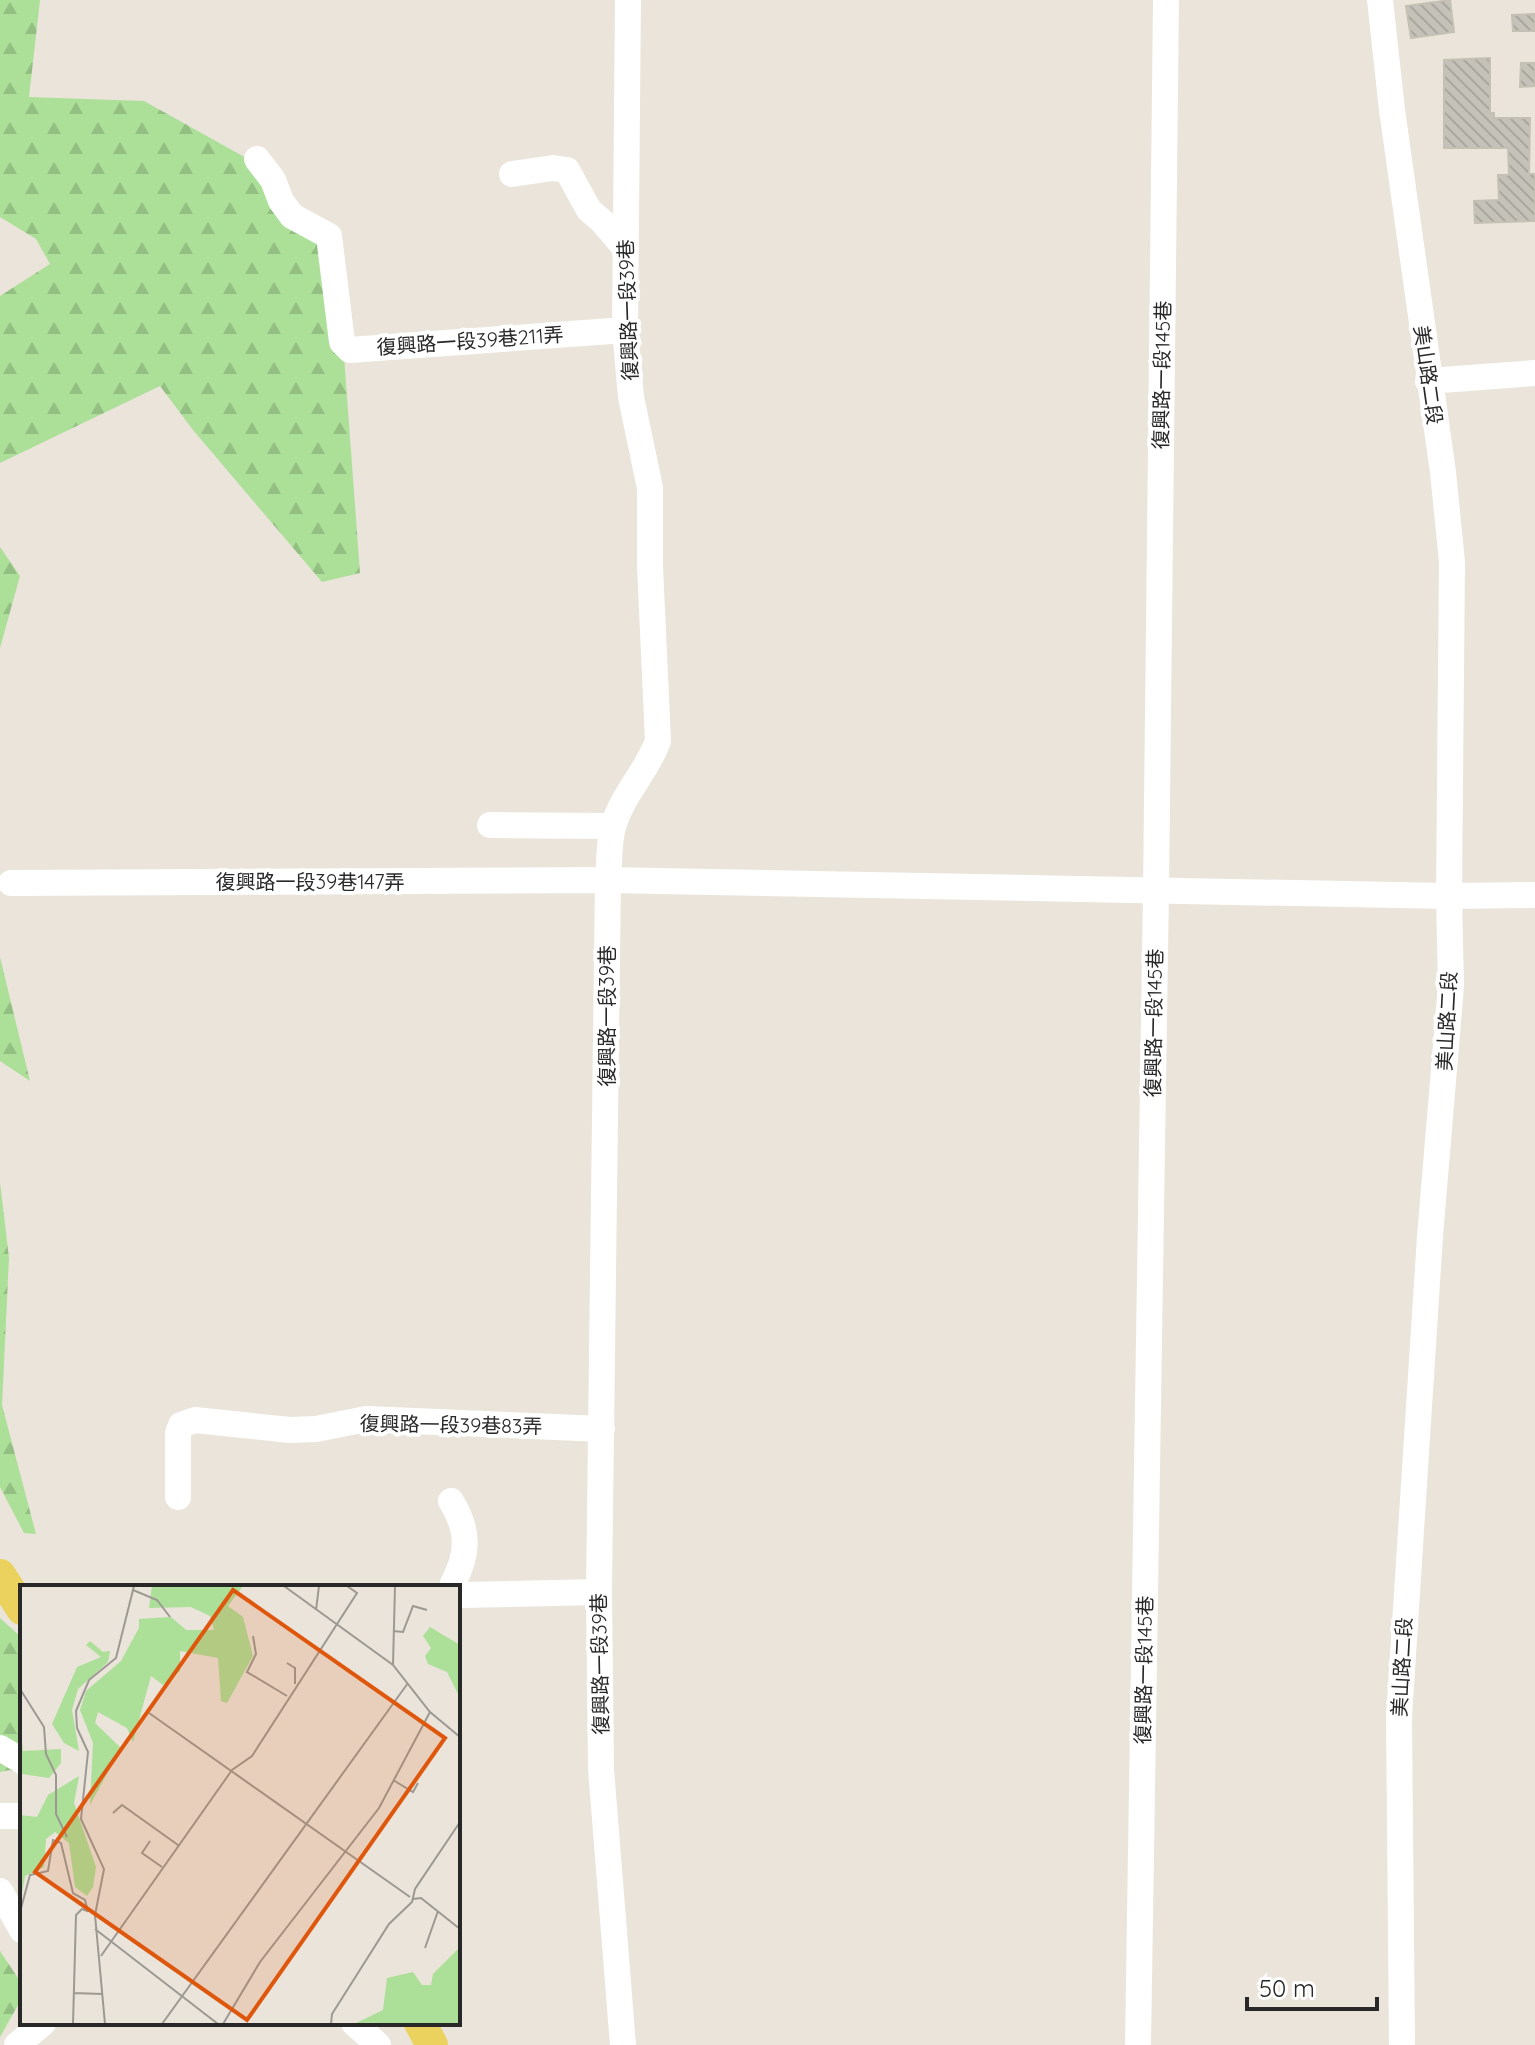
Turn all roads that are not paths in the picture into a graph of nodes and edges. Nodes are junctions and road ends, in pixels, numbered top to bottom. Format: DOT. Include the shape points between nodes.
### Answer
graph roads {
  1 [pos="628,0"];
  2 [pos="1166,0"];
  3 [pos="1380,0"];
  4 [pos="257,159"];
  5 [pos="512,174"];
  6 [pos="625,248"];
  7 [pos="625,330"];
  8 [pos="1535,373"];
  9 [pos="1428,381"];
  10 [pos="490,825"];
  11 [pos="613,826"];
  12 [pos="608,880"];
  13 [pos="11,883"];
  14 [pos="1156,891"];
  15 [pos="1535,895"];
  16 [pos="1449,896"];
  17 [pos="602,1429"];
  18 [pos="178,1497"];
  19 [pos="451,1501"];
  20 [pos="0,1575"];
  21 [pos="454,1585"];
  22 [pos="599,1592"];
  23 [pos="460,1593"];
  24 [pos="20,1606"];
  25 [pos="0,1748"];
  26 [pos="20,1760"];
  27 [pos="0,1891"];
  28 [pos="20,1926"];
  29 [pos="41,2025"];
  30 [pos="356,2025"];
  31 [pos="421,2025"];
  32 [pos="17,2045"];
  33 [pos="378,2045"];
  34 [pos="432,2045"];
  35 [pos="623,2045"];
  36 [pos="1138,2045"];
  37 [pos="1402,2045"];
  1 -- 6 [label="street, 復興路一段39巷"];
  2 -- 14 [label="street, 復興路一段145巷"];
  3 -- 9 [label="street, 美山路二段"];
  4 -- 7 [label="street, 復興路一段39巷211弄" via="292,216 329,236 342,342 350,350"];
  5 -- 6 [label="street" via="567,170 589,210"];
  6 -- 7 [label="street, 復興路一段39巷"];
  7 -- 11 [label="street, 復興路一段39巷" via="631,397 650,488 658,741"];
  8 -- 9 [label="street"];
  9 -- 16 [label="street, 美山路二段" via="1452,562"];
  10 -- 11 [label="street"];
  11 -- 12 [label="street, 復興路一段39巷"];
  12 -- 13 [label="street, 復興路一段39巷147弄"];
  12 -- 14 [label="street, 復興路一段39巷147弄"];
  12 -- 17 [label="street, 復興路一段39巷"];
  14 -- 16 [label="street, 復興路一段39巷147弄"];
  14 -- 36 [label="street, 復興路一段145巷"];
  15 -- 16 [label="street, 復興路一段39巷147弄"];
  16 -- 37 [label="street, 美山路二段" via="1451,986 1399,1717"];
  17 -- 18 [label="street, 復興路一段39巷83弄" via="366,1419 290,1430 195,1420 181,1425 178,1433"];
  17 -- 22 [label="street, 復興路一段39巷"];
  19 -- 21 [label="street" via="467,1544"];
  20 -- 24 [label="main road"];
  22 -- 23 [label="street"];
  22 -- 35 [label="street, 復興路一段39巷" via="601,1769"];
  25 -- 26 [label="street"];
  27 -- 28 [label="street"];
  29 -- 32 [label="street"];
  30 -- 33 [label="street"];
  31 -- 34 [label="main road"];
}
